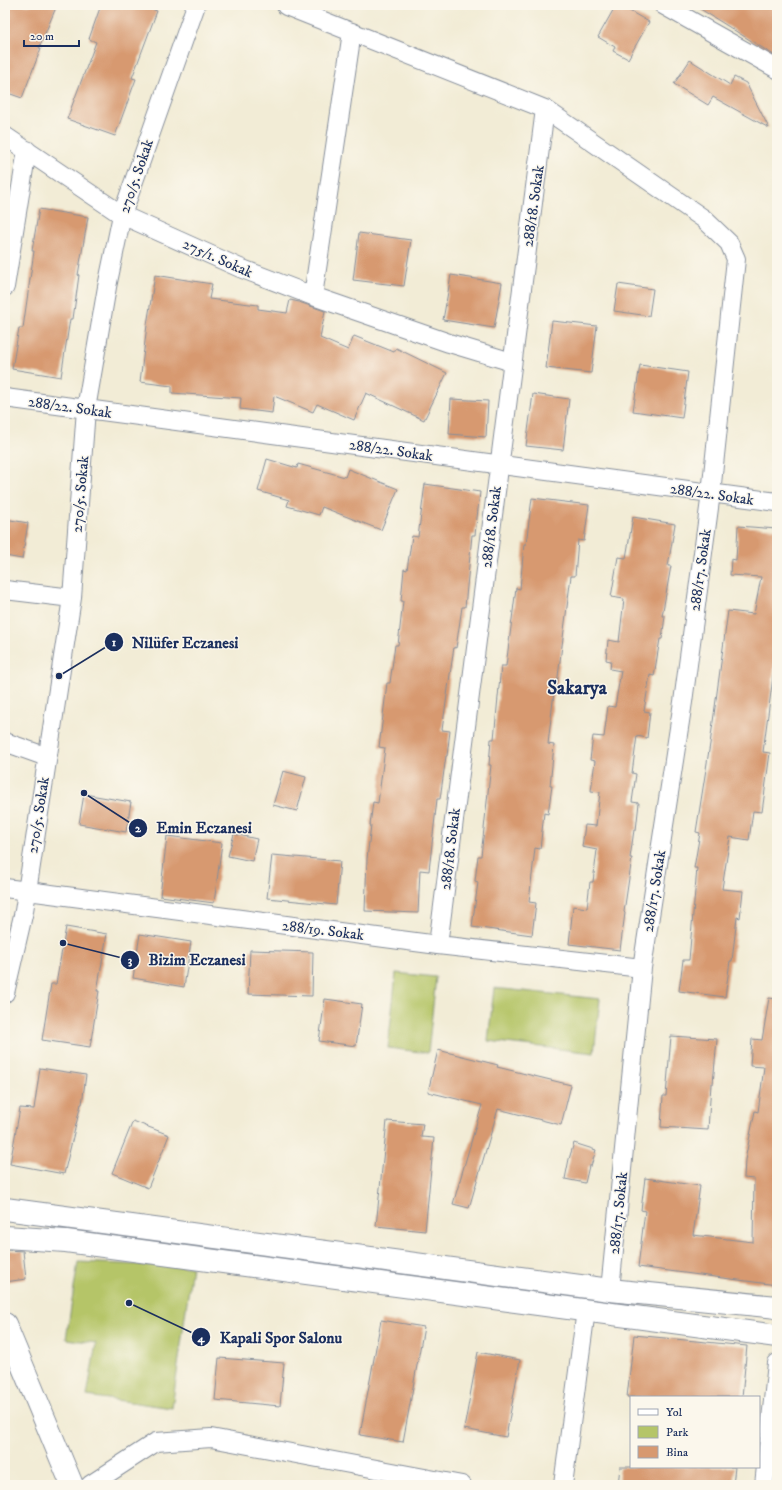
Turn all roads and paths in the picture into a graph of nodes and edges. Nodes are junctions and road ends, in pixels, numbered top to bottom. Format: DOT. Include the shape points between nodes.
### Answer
graph roads {
  1 [pos="196,5"];
  2 [pos="286,6"];
  3 [pos="669,7"];
  4 [pos="352,32"];
  5 [pos="777,70"];
  6 [pos="545,110"];
  7 [pos="5,136"];
  8 [pos="27,150"];
  9 [pos="122,215"];
  10 [pos="5,287"];
  11 [pos="313,296"];
  12 [pos="512,362"];
  13 [pos="5,398"];
  14 [pos="86,409"];
  15 [pos="499,464"];
  16 [pos="711,493"];
  17 [pos="777,502"];
  18 [pos="5,590"];
  19 [pos="72,598"];
  20 [pos="5,742"];
  21 [pos="48,757"];
  22 [pos="5,888"];
  23 [pos="27,892"];
  24 [pos="438,945"];
  25 [pos="642,968"];
  26 [pos="5,993"];
  27 [pos="5,1209"];
  28 [pos="5,1237"];
  29 [pos="610,1290"];
  30 [pos="777,1307"];
  31 [pos="586,1310"];
  32 [pos="5,1324"];
  33 [pos="777,1336"];
  34 [pos="777,1363"];
  35 [pos="72,1485"];
  36 [pos="90,1485"];
  37 [pos="462,1485"];
  38 [pos="563,1485"];
  39 [pos="764,1485"];
  1 -- 9 [label="street, 270/5. Sokak"];
  2 -- 4 [label="street, 288/17. Sokak"];
  3 -- 5 [label="street"];
  4 -- 6 [label="street, 288/17. Sokak"];
  4 -- 11 [label="street"];
  6 -- 12 [label="street, 288/18. Sokak"];
  6 -- 16 [label="street, 288/17. Sokak" via="704,219 729,243 734,254 736,259"];
  7 -- 8 [label="street, 275/1. Sokak"];
  8 -- 9 [label="street, 275/1. Sokak"];
  8 -- 10 [label="street"];
  9 -- 11 [label="street, 275/1. Sokak" via="240,268"];
  9 -- 14 [label="street, 270/5. Sokak"];
  11 -- 12 [label="street, 275/1. Sokak"];
  12 -- 15 [label="street, 288/18. Sokak"];
  13 -- 14 [label="street, 288/22. Sokak"];
  14 -- 15 [label="street, 288/22. Sokak"];
  14 -- 19 [label="street, 270/5. Sokak"];
  15 -- 16 [label="street, 288/22. Sokak"];
  15 -- 24 [label="street, 288/18. Sokak"];
  16 -- 17 [label="street, 288/22. Sokak"];
  16 -- 25 [label="street, 288/17. Sokak" via="683,702"];
  18 -- 19 [label="street"];
  19 -- 21 [label="street, 270/5. Sokak"];
  20 -- 21 [label="street"];
  21 -- 23 [label="street, 270/5. Sokak"];
  22 -- 23 [label="street, 288/19. Sokak"];
  23 -- 24 [label="street, 288/19. Sokak"];
  23 -- 26 [label="street, 270/5. Sokak"];
  24 -- 25 [label="street, 288/19. Sokak"];
  25 -- 29 [label="street, 288/17. Sokak"];
  27 -- 29 [label="street"];
  28 -- 31 [label="street" via="66,1241"];
  29 -- 30 [label="street"];
  31 -- 33 [label="street"];
  31 -- 38 [label="street"];
  32 -- 35 [label="street"];
  34 -- 39 [label="street"];
  36 -- 37 [label="street" via="156,1442 211,1438"];
}
